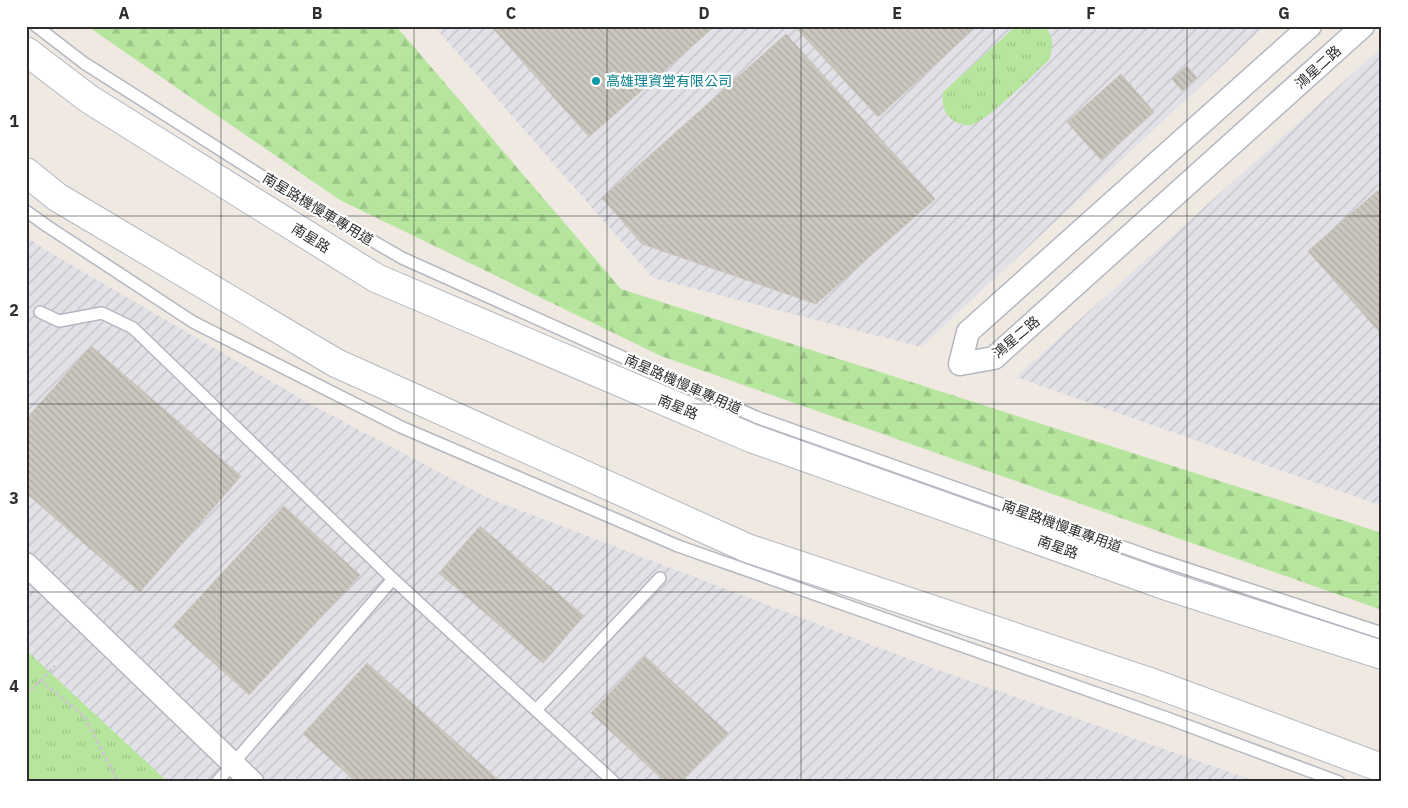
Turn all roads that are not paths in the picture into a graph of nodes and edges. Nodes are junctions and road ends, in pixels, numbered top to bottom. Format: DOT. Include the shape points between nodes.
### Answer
graph roads {
  1 [pos="36,26"];
  2 [pos="1310,26"];
  3 [pos="1363,26"];
  4 [pos="26,51"];
  5 [pos="26,172"];
  6 [pos="26,211"];
  7 [pos="40,312"];
  8 [pos="26,564"];
  9 [pos="660,578"];
  10 [pos="393,579"];
  11 [pos="1382,633"];
  12 [pos="1382,655"];
  13 [pos="536,710"];
  14 [pos="234,764"];
  15 [pos="1382,768"];
  16 [pos="217,782"];
  17 [pos="252,782"];
  18 [pos="614,782"];
  19 [pos="1339,782"];
  1 -- 11 [label="lane, 南星路機慢車專用道" via="84,63 271,182 402,258 756,417 1154,558"];
  2 -- 3 [label="street, 鴻星二路" via="968,332 960,364 994,358"];
  4 -- 12 [label="street, 南星路" via="89,99 376,278 751,438 1170,587"];
  5 -- 15 [label="street" via="57,197 336,363 747,548 1153,682"];
  6 -- 19 [label="lane" via="193,322 410,431 678,546"];
  7 -- 10 [label="lane" via="59,321 102,313 133,328"];
  8 -- 14 [label="street"];
  9 -- 13 [label="lane"];
  10 -- 13 [label="lane"];
  10 -- 14 [label="lane"];
  13 -- 18 [label="lane"];
  14 -- 16 [label="lane"];
  14 -- 17 [label="street"];
}
